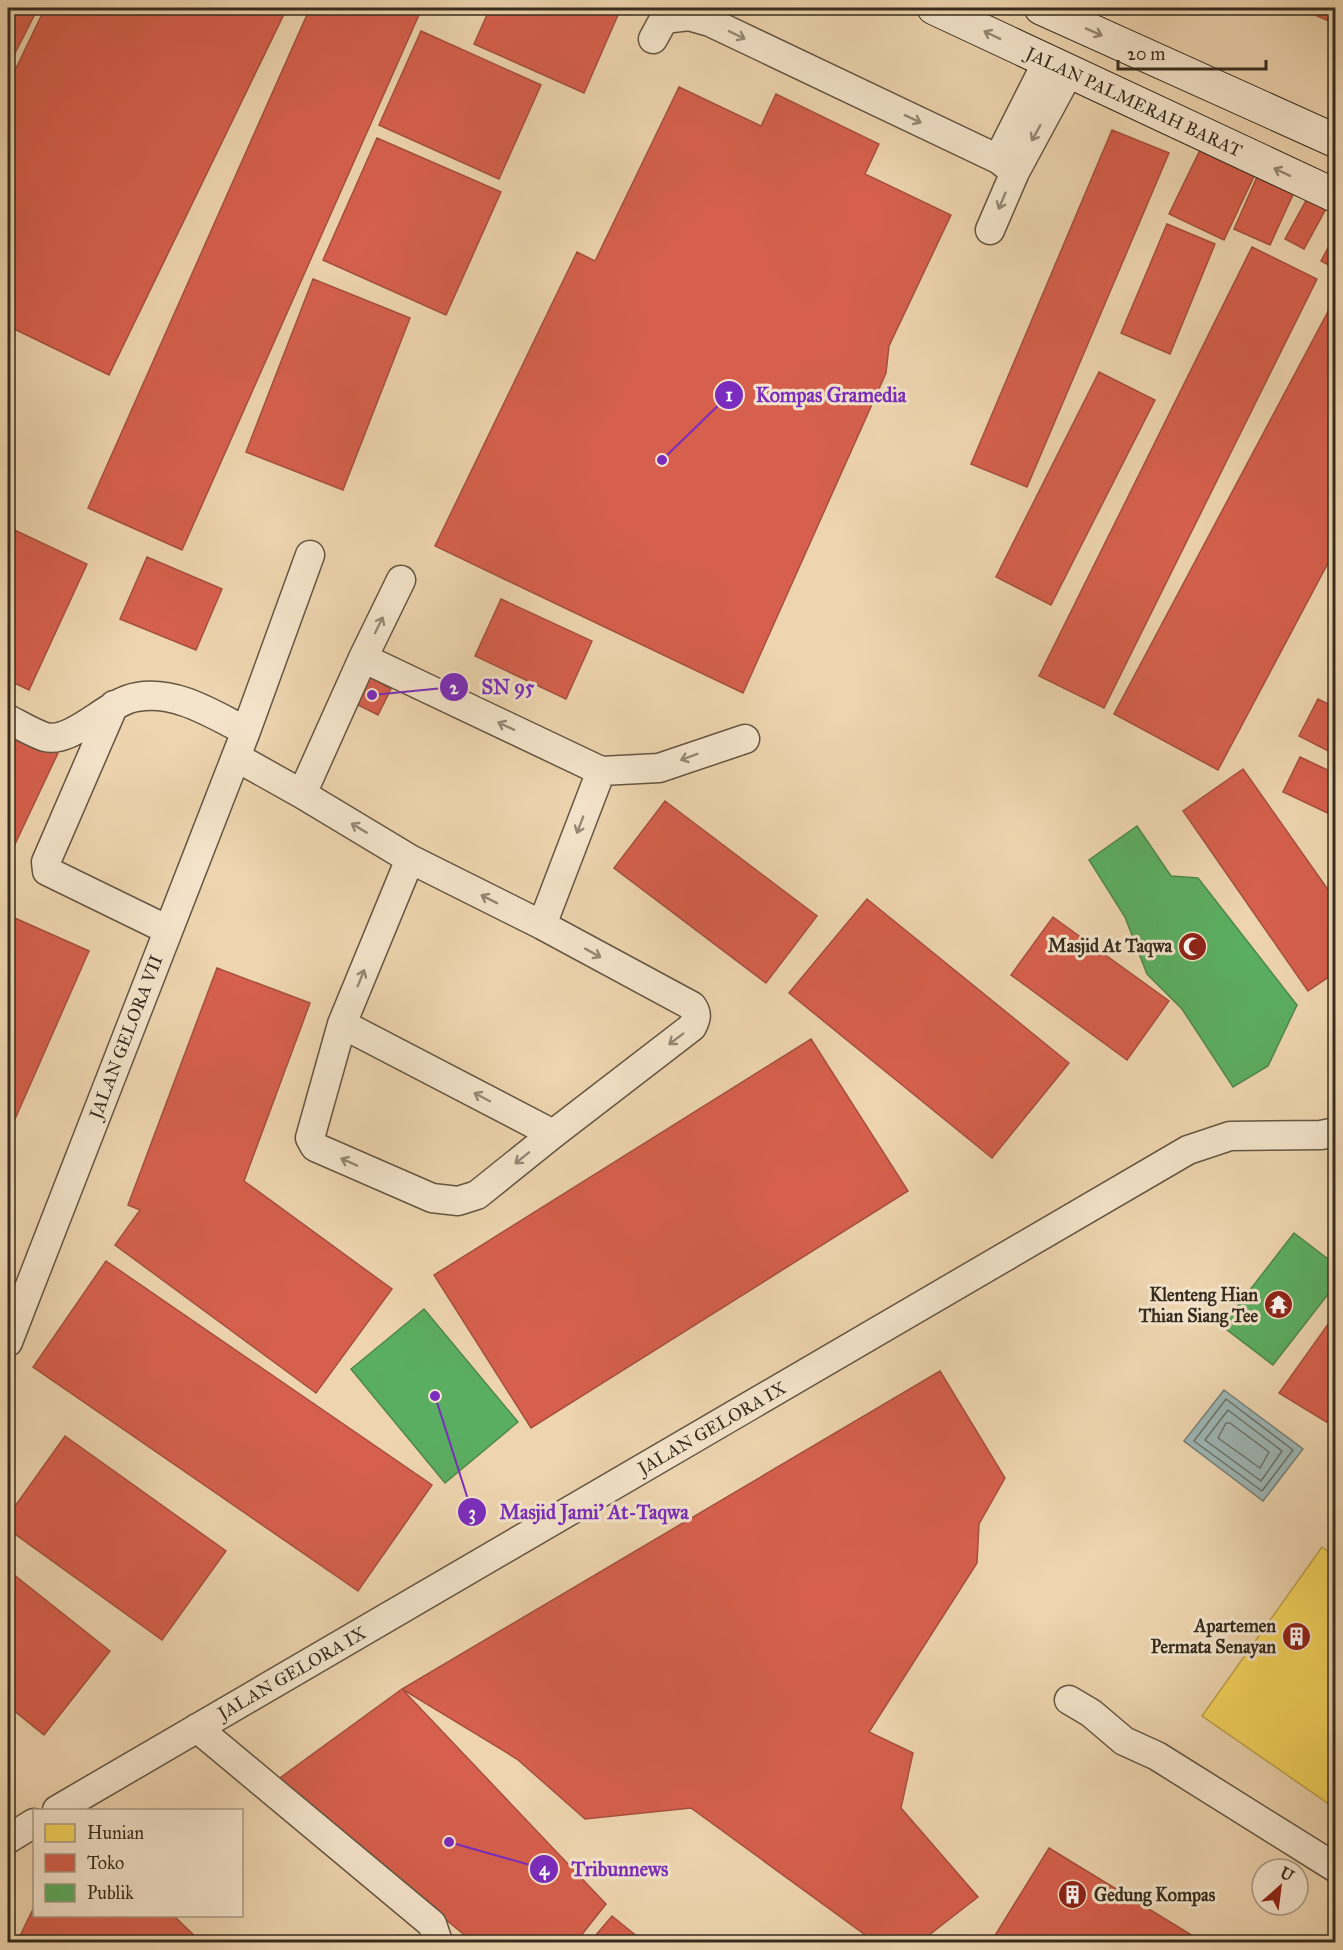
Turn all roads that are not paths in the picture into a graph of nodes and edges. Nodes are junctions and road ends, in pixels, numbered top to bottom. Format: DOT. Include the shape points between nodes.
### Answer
graph roads {
  1 [pos="934,8"];
  2 [pos="1041,8"];
  3 [pos="662,22"];
  4 [pos="1058,67"];
  5 [pos="1335,141"];
  6 [pos="1006,166"];
  7 [pos="1335,196"];
  8 [pos="990,230"];
  9 [pos="310,555"];
  10 [pos="401,580"];
  11 [pos="363,658"];
  12 [pos="114,705"];
  13 [pos="8,719"];
  14 [pos="745,739"];
  15 [pos="241,744"];
  16 [pos="601,771"];
  17 [pos="302,794"];
  18 [pos="410,859"];
  19 [pos="542,925"];
  20 [pos="168,930"];
  21 [pos="342,1024"];
  22 [pos="553,1134"];
  23 [pos="1331,1141"];
  24 [pos="8,1342"];
  25 [pos="1069,1700"];
  26 [pos="197,1728"];
  27 [pos="59,1809"];
  28 [pos="33,1824"];
  29 [pos="8,1839"];
  30 [pos="1335,1868"];
  31 [pos="438,1942"];
  4 -- 1 [label="main road, JALAN PALMERAH BARAT, one-way"];
  2 -- 5 [label="main road, one-way"];
  3 -- 6 [label="lane, one-way" via="689,16 710,22"];
  4 -- 6 [label="lane"];
  7 -- 4 [label="main road, JALAN PALMERAH BARAT, one-way"];
  6 -- 8 [label="lane, one-way"];
  9 -- 15 [label="lane, JALAN GELORA VII"];
  11 -- 10 [label="lane, one-way"];
  16 -- 11 [label="lane, one-way"];
  11 -- 17 [label="lane"];
  12 -- 13 [label="lane" via="61,737 46,737"];
  12 -- 15 [label="lane" via="136,697 167,696 202,709"];
  12 -- 20 [label="lane" via="46,862 47,871"];
  14 -- 16 [label="lane, one-way" via="659,768"];
  15 -- 17 [label="lane"];
  15 -- 20 [label="lane, JALAN GELORA VII"];
  16 -- 19 [label="lane, one-way"];
  18 -- 17 [label="lane, one-way"];
  19 -- 18 [label="lane, one-way"];
  21 -- 18 [label="lane, one-way"];
  19 -- 22 [label="lane, one-way" via="692,1006 696,1019 692,1027"];
  20 -- 24 [label="lane, JALAN GELORA VII"];
  22 -- 21 [label="lane, one-way"];
  22 -- 21 [label="lane, one-way" via="477,1196 458,1201 432,1198 315,1147 311,1130"];
  23 -- 26 [label="lane, JALAN GELORA IX" via="1230,1136 1188,1150"];
  25 -- 30 [label="lane" via="1124,1741 1156,1756"];
  26 -- 27 [label="lane, JALAN GELORA IX"];
  26 -- 31 [label="lane" via="432,1924"];
  28 -- 29 [label="lane"];
}
